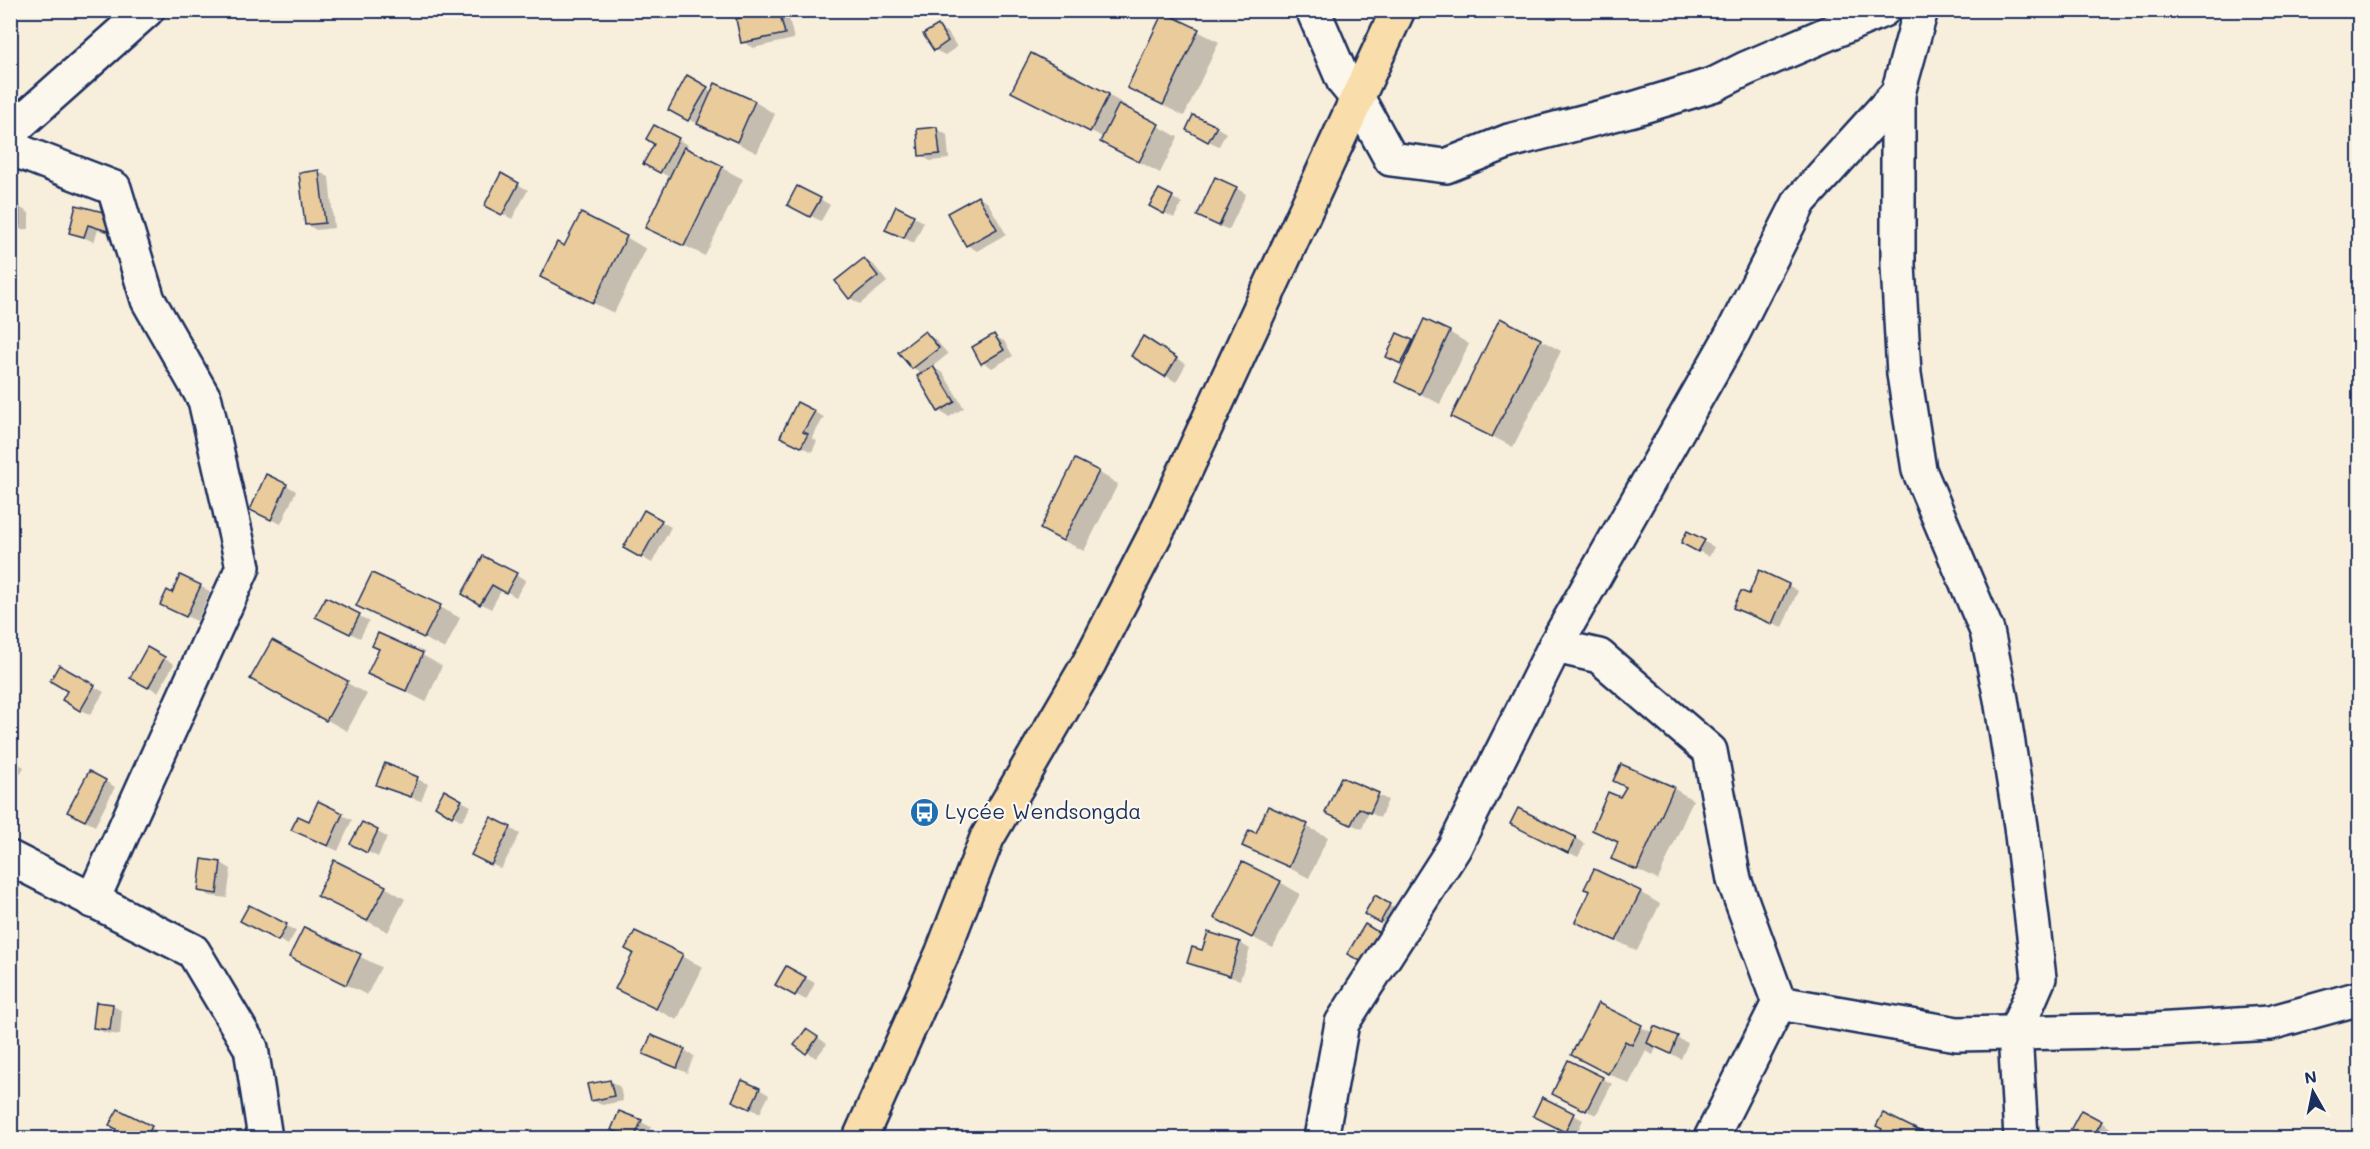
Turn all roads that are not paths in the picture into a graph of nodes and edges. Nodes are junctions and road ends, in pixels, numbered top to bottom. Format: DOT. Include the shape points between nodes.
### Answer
graph roads {
  1 [pos="147,10"];
  2 [pos="1312,10"];
  3 [pos="1398,10"];
  4 [pos="1883,10"];
  5 [pos="1921,10"];
  6 [pos="1898,93"];
  7 [pos="1358,99"];
  8 [pos="10,132"];
  9 [pos="10,148"];
  10 [pos="1555,646"];
  11 [pos="10,858"];
  12 [pos="92,901"];
  13 [pos="2360,998"];
  14 [pos="1779,1003"];
  15 [pos="2015,1033"];
  16 [pos="265,1138"];
  17 [pos="860,1138"];
  18 [pos="1321,1138"];
  19 [pos="1711,1138"];
  20 [pos="2021,1138"];
  1 -- 8 [label="street"];
  2 -- 7 [label="street" via="1344,82"];
  3 -- 7 [label="main road"];
  4 -- 7 [label="street" via="1715,84 1509,141 1446,166 1391,159"];
  5 -- 6 [label="street"];
  6 -- 10 [label="street" via="1800,201 1733,333"];
  6 -- 15 [label="street" via="1898,265 1904,374 1919,470 1987,631 2021,826 2038,978"];
  7 -- 17 [label="main road" via="1162,521 1089,663 987,838 942,954"];
  9 -- 12 [label="street" via="114,188 148,300 205,400 243,567"];
  10 -- 14 [label="street" via="1599,656 1710,751 1734,880"];
  10 -- 18 [label="street" via="1454,848 1342,1023"];
  11 -- 12 [label="street"];
  12 -- 16 [label="street" via="193,951 251,1048"];
  13 -- 15 [label="street" via="2270,1023"];
  14 -- 15 [label="street" via="1957,1034"];
  14 -- 19 [label="street"];
  15 -- 20 [label="street"];
}
